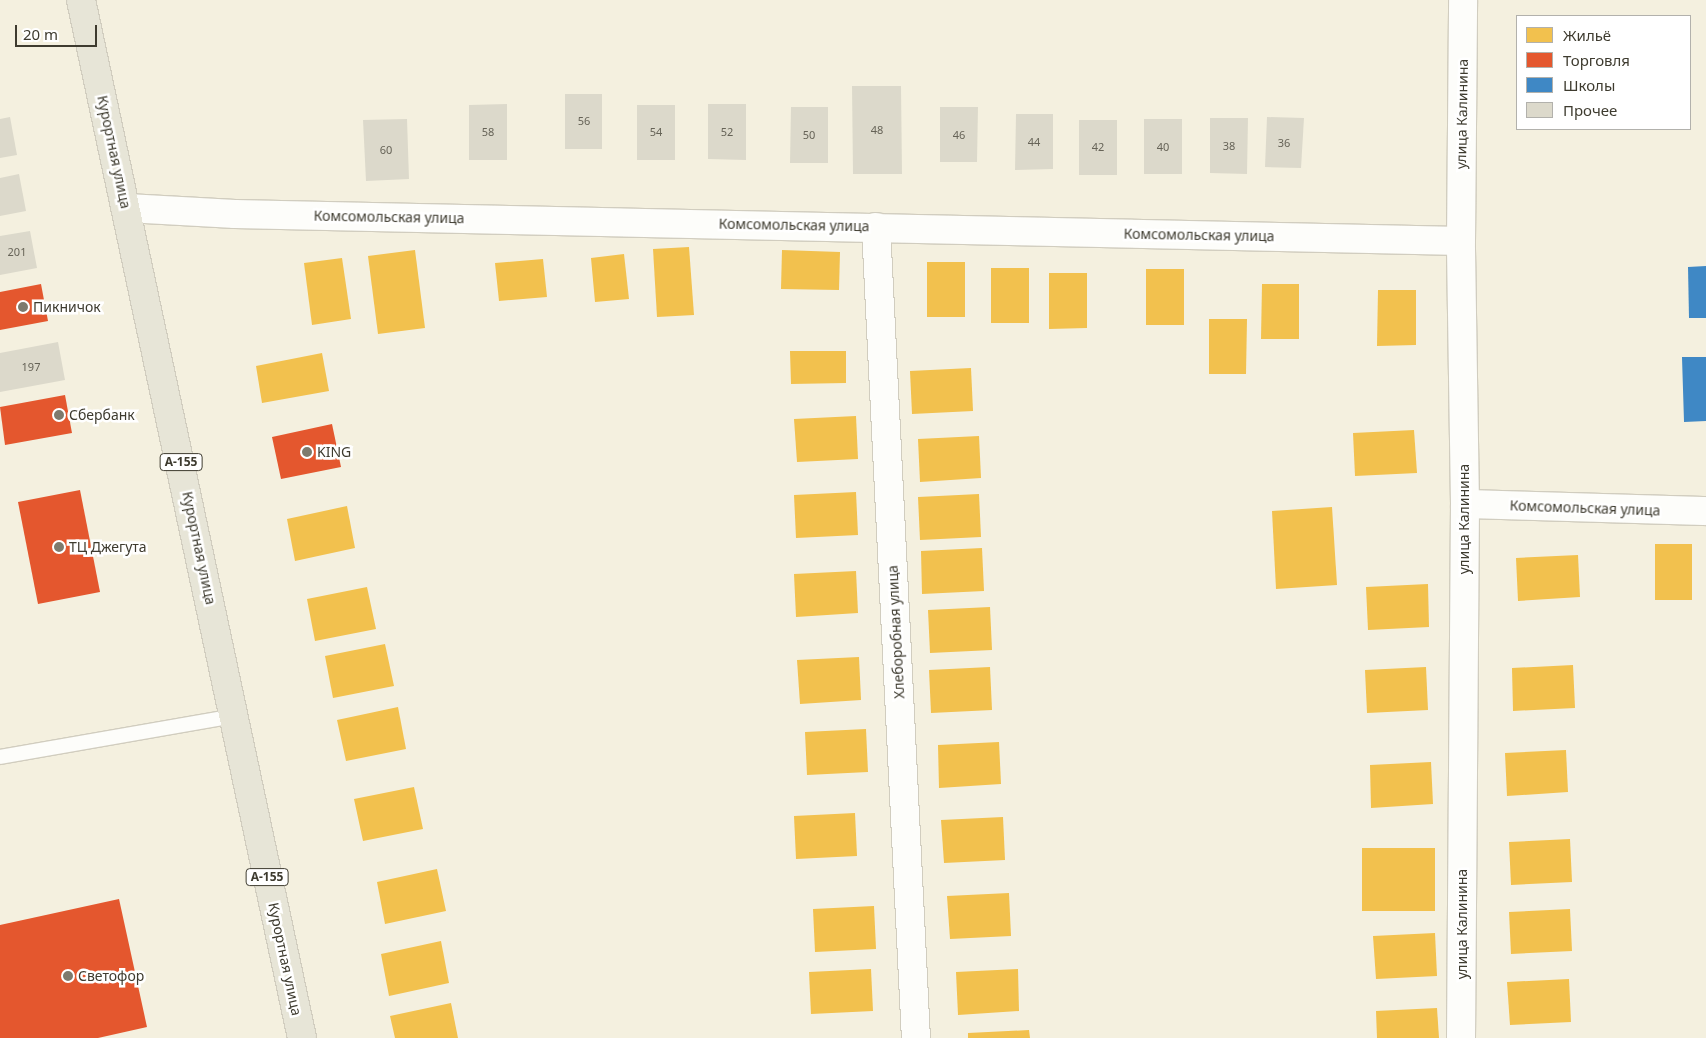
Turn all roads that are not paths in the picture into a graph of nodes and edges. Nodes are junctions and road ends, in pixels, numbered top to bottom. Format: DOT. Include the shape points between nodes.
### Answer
graph roads {
  1 [pos="81,0"];
  2 [pos="1463,0"];
  3 [pos="127,208"];
  4 [pos="876,227"];
  5 [pos="1461,241"];
  6 [pos="1465,504"];
  7 [pos="1706,511"];
  8 [pos="235,716"];
  9 [pos="0,757"];
  10 [pos="302,1038"];
  11 [pos="916,1038"];
  12 [pos="1461,1038"];
  1 -- 3 [label="main road, Курортная улица / А-155"];
  2 -- 5 [label="street, улица Калинина"];
  3 -- 4 [label="street, Комсомольская улица" via="235,214"];
  3 -- 8 [label="main road, Курортная улица / А-155"];
  4 -- 5 [label="street, Комсомольская улица"];
  4 -- 11 [label="street, Хлеборобная улица"];
  5 -- 6 [label="street, улица Калинина"];
  6 -- 7 [label="street, Комсомольская улица"];
  6 -- 12 [label="street, улица Калинина"];
  8 -- 9 [label="lane"];
  8 -- 10 [label="main road, Курортная улица / А-155"];
}
